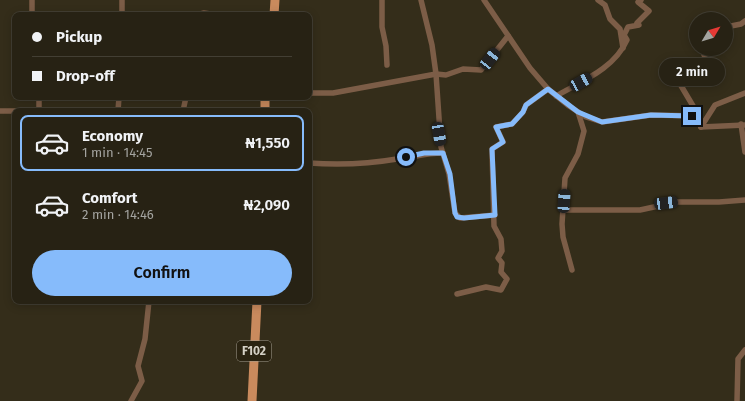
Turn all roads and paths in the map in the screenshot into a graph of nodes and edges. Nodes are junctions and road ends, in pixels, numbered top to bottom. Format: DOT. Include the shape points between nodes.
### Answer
graph roads {
  1 [pos="32,0"];
  2 [pos="122,0"];
  3 [pos="275,0"];
  4 [pos="382,0"];
  5 [pos="421,0"];
  6 [pos="484,0"];
  7 [pos="598,0"];
  8 [pos="641,0"];
  9 [pos="32,12"];
  10 [pos="122,12"];
  11 [pos="274,12"];
  12 [pos="745,21"];
  13 [pos="733,26"];
  14 [pos="508,36"];
  15 [pos="623,48"];
  16 [pos="704,56"];
  17 [pos="387,65"];
  18 [pos="436,74"];
  19 [pos="548,89"];
  20 [pos="312,93"];
  21 [pos="745,93"];
  22 [pos="556,96"];
  23 [pos="0,111"];
  24 [pos="12,111"];
  25 [pos="578,112"];
  26 [pos="699,116"];
  27 [pos="743,124"];
  28 [pos="701,127"];
  29 [pos="745,152"];
  30 [pos="443,153"];
  31 [pos="312,163"];
  32 [pos="745,200"];
  33 [pos="563,210"];
  34 [pos="495,215"];
  35 [pos="572,270"];
  36 [pos="457,294"];
  37 [pos="149,304"];
  38 [pos="257,304"];
  39 [pos="745,350"];
  40 [pos="132,401"];
  41 [pos="252,401"];
  42 [pos="737,401"];
  1 -- 9 [label="street"];
  2 -- 10 [label="street"];
  3 -- 11 [label="main road"];
  4 -- 17 [label="street" via="382,27"];
  5 -- 18 [label="street"];
  6 -- 14 [label="street"];
  7 -- 15 [label="street" via="605,5 610,19 620,29"];
  8 -- 15 [label="street" via="638,2 649,11 637,23 639,25 628,28 624,34 627,40"];
  12 -- 13 [label="street"];
  14 -- 18 [label="street" via="481,70 463,69 446,76"];
  14 -- 19 [label="street"];
  15 -- 22 [label="street" via="615,60 599,72"];
  16 -- 26 [label="street" via="706,72 701,81 680,84"];
  18 -- 20 [label="street" via="333,93"];
  18 -- 30 [label="street" via="439,134"];
  19 -- 22 [label="street"];
  19 -- 34 [label="street" via="526,105 512,124 496,127 503,142 492,149"];
  21 -- 28 [label="street" via="715,105"];
  22 -- 25 [label="street"];
  23 -- 24 [label="street"];
  25 -- 26 [label="street" via="602,122 651,115"];
  25 -- 33 [label="street" via="584,131 578,154 565,178"];
  26 -- 28 [label="street"];
  27 -- 28 [label="street"];
  27 -- 29 [label="street"];
  30 -- 31 [label="street" via="424,153 364,162"];
  30 -- 34 [label="street" via="450,174 457,217"];
  32 -- 33 [label="street" via="677,202 640,210"];
  33 -- 35 [label="street" via="563,237"];
  34 -- 36 [label="street" via="494,226 500,238 502,251 498,258 502,263 501,272 507,278 501,290 486,287"];
  37 -- 40 [label="street" via="145,339 138,366 142,381"];
  38 -- 41 [label="main road, F102"];
  39 -- 42 [label="street" via="738,359"];
}
